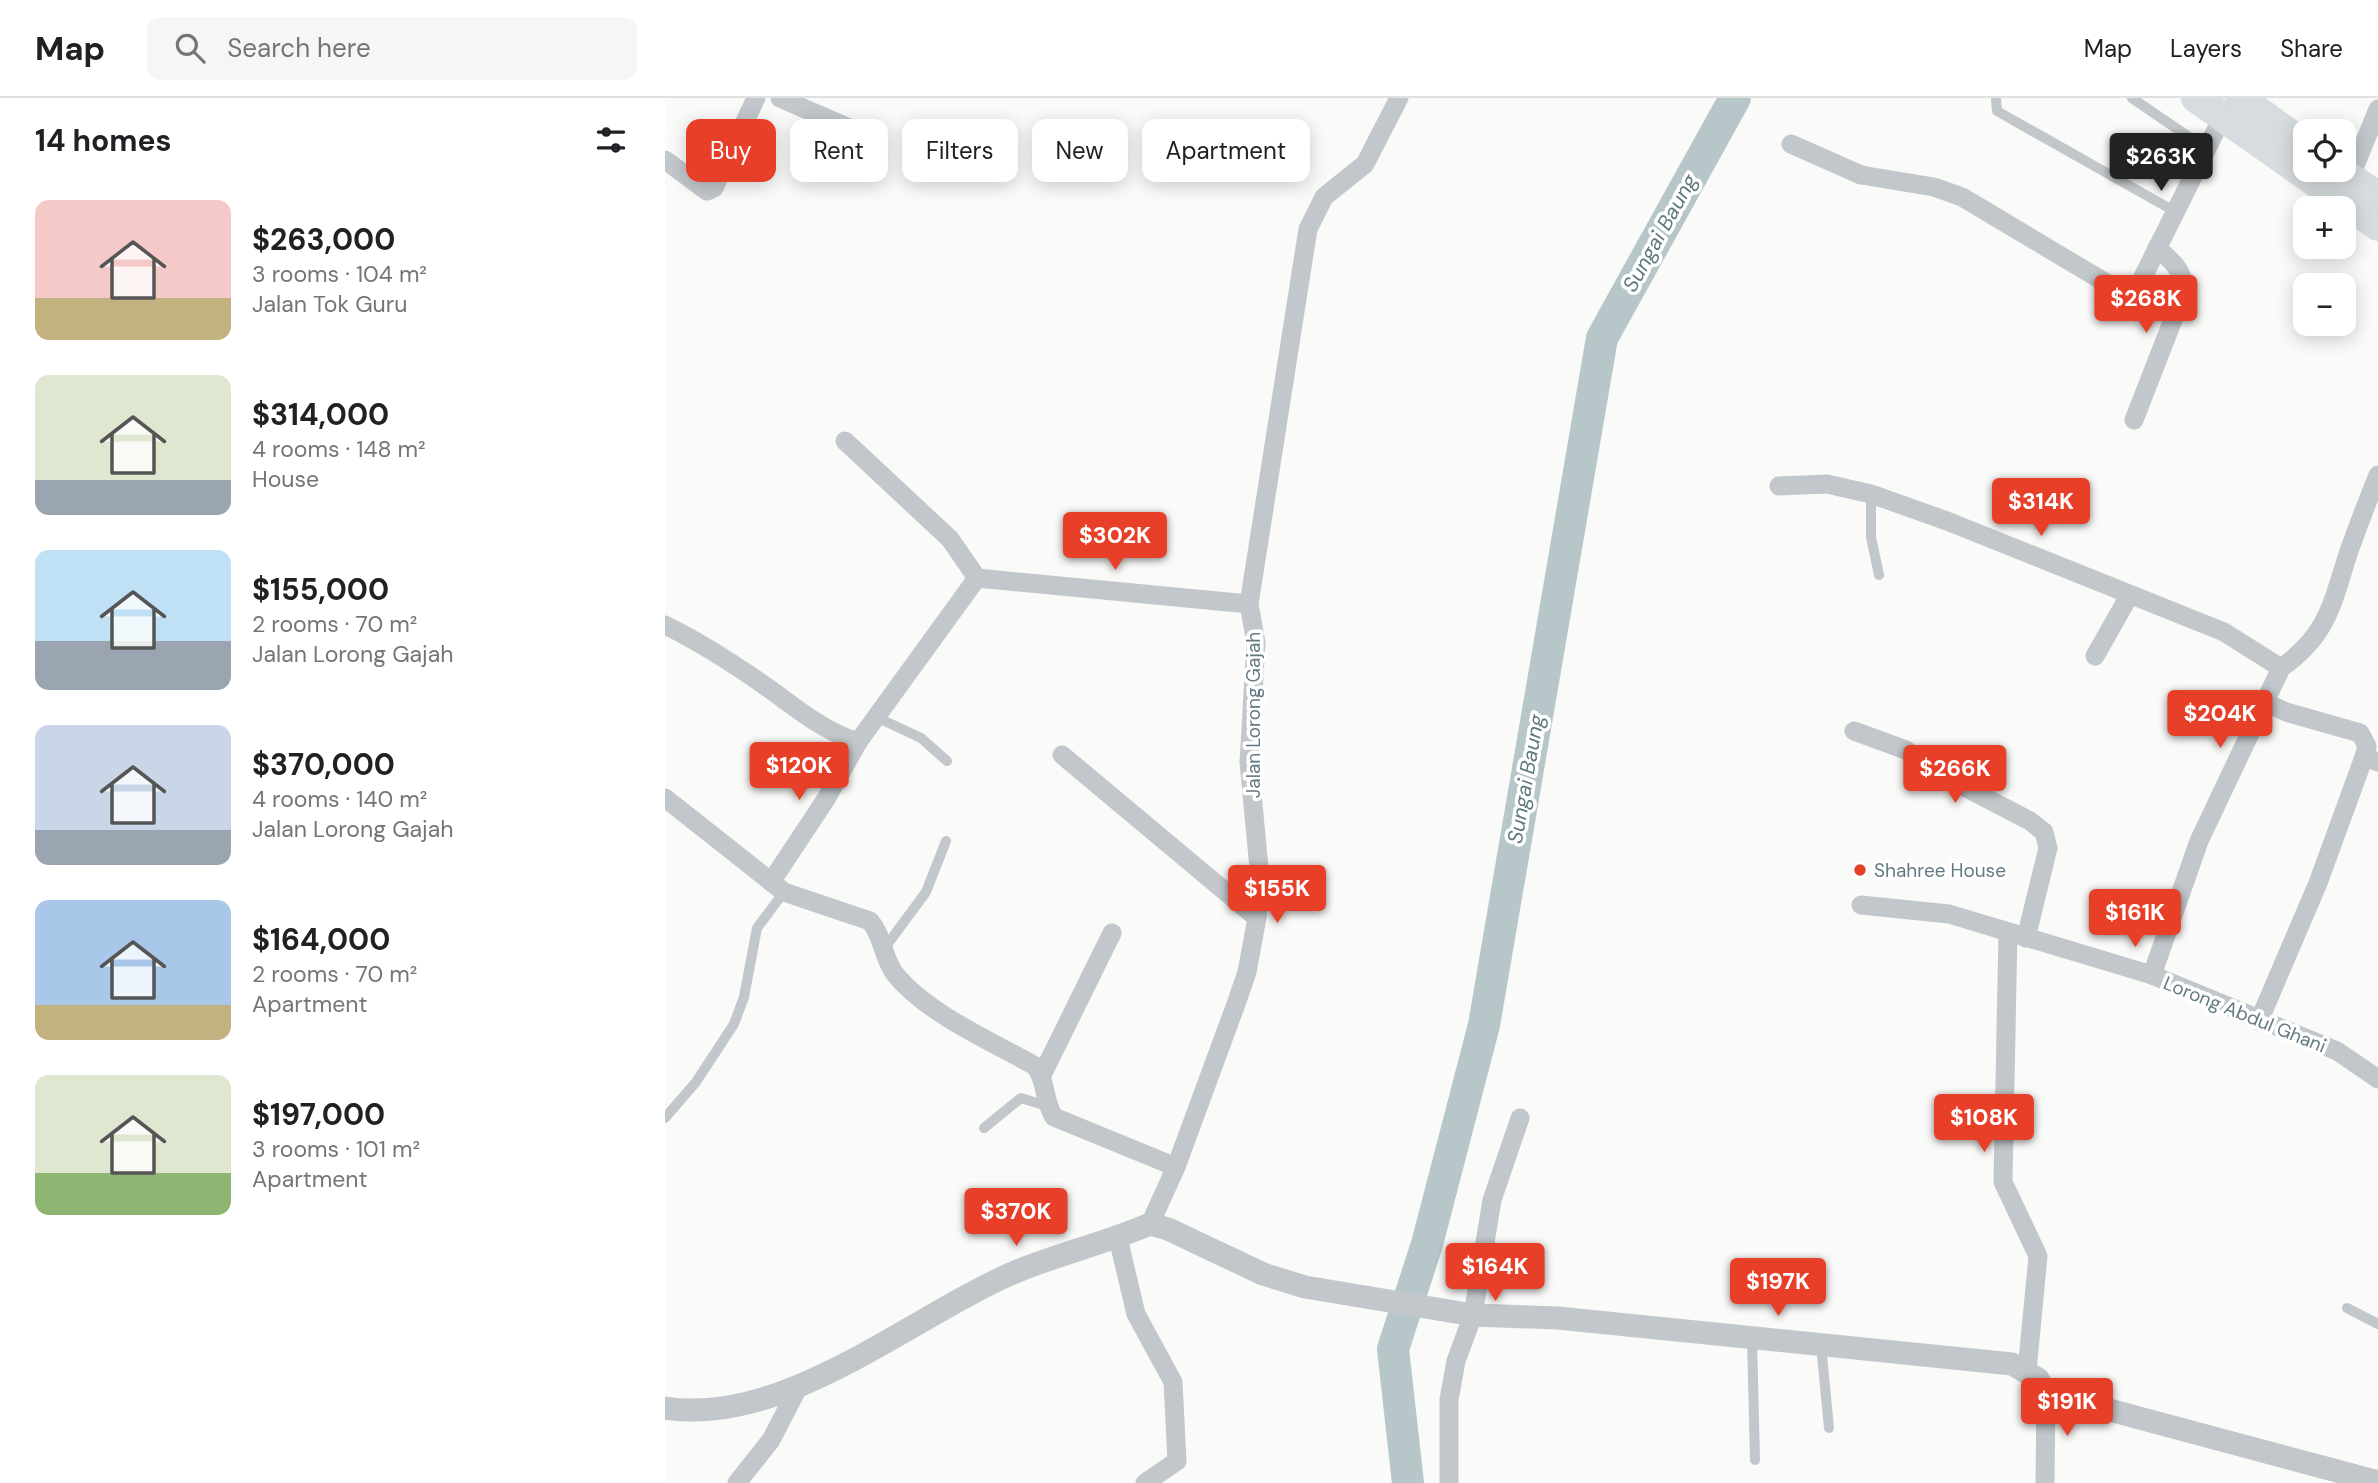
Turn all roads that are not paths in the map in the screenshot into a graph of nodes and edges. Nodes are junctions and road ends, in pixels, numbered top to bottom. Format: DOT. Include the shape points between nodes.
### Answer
graph roads {
  1 [pos="756,98"];
  2 [pos="780,98"];
  3 [pos="1399,98"];
  4 [pos="1996,98"];
  5 [pos="2132,98"];
  6 [pos="2196,98"];
  7 [pos="2231,108"];
  8 [pos="2378,109"];
  9 [pos="828,119"];
  10 [pos="2293,139"];
  11 [pos="1791,144"];
  12 [pos="2206,148"];
  13 [pos="2356,151"];
  14 [pos="665,160"];
  15 [pos="2356,182"];
  16 [pos="2378,196"];
  17 [pos="2174,211"];
  18 [pos="2378,226"];
  19 [pos="2157,248"];
  20 [pos="2134,420"];
  21 [pos="845,442"];
  22 [pos="2378,475"];
  23 [pos="1779,486"];
  24 [pos="1871,494"];
  25 [pos="1879,575"];
  26 [pos="977,578"];
  27 [pos="2129,596"];
  28 [pos="1249,604"];
  29 [pos="665,625"];
  30 [pos="2095,656"];
  31 [pos="2281,668"];
  32 [pos="2265,702"];
  33 [pos="875,717"];
  34 [pos="1854,731"];
  35 [pos="858,742"];
  36 [pos="1062,755"];
  37 [pos="2371,760"];
  38 [pos="947,761"];
  39 [pos="665,798"];
  40 [pos="946,841"];
  41 [pos="778,887"];
  42 [pos="1861,905"];
  43 [pos="1257,918"];
  44 [pos="1112,933"];
  45 [pos="2017,935"];
  46 [pos="884,950"];
  47 [pos="2152,975"];
  48 [pos="2259,1021"];
  49 [pos="1041,1075"];
  50 [pos="2378,1079"];
  51 [pos="1047,1106"];
  52 [pos="665,1118"];
  53 [pos="1520,1118"];
  54 [pos="983,1128"];
  55 [pos="1176,1167"];
  56 [pos="1150,1224"];
  57 [pos="1118,1238"];
  58 [pos="2347,1308"];
  59 [pos="1473,1315"];
  60 [pos="2378,1324"];
  61 [pos="1752,1338"];
  62 [pos="1821,1344"];
  63 [pos="2027,1371"];
  64 [pos="800,1384"];
  65 [pos="2046,1393"];
  66 [pos="665,1408"];
  67 [pos="1829,1428"];
  68 [pos="1755,1460"];
  69 [pos="2378,1482"];
  70 [pos="737,1483"];
  71 [pos="1145,1483"];
  72 [pos="1449,1483"];
  73 [pos="2045,1483"];
  1 -- 14 [label="street" via="714,188 707,191"];
  2 -- 9 [label="street"];
  3 -- 28 [label="street, Jalan Lorong Gajah" via="1366,164 1324,197 1308,229"];
  4 -- 17 [label="lane" via="1997,111"];
  5 -- 12 [label="lane"];
  6 -- 7 [label="main road"];
  7 -- 10 [label="main road"];
  7 -- 12 [label="street"];
  7 -- 18 [label="main road"];
  8 -- 13 [label="street"];
  11 -- 19 [label="street" via="1861,175 1934,187 1962,197 2118,290 2132,291"];
  12 -- 17 [label="street"];
  15 -- 16 [label="main road"];
  17 -- 19 [label="street"];
  19 -- 20 [label="street" via="2175,263 2185,289"];
  21 -- 26 [label="street" via="950,539"];
  22 -- 31 [label="street" via="2330,612 2304,652"];
  23 -- 24 [label="street" via="1824,484"];
  24 -- 25 [label="lane" via="1871,537"];
  24 -- 27 [label="street"];
  26 -- 28 [label="street"];
  26 -- 33 [label="street"];
  27 -- 30 [label="street"];
  27 -- 31 [label="street" via="2224,632"];
  28 -- 43 [label="street, Jalan Lorong Gajah" via="1256,643 1249,762 1259,868"];
  29 -- 35 [label="street" via="735,666 814,722"];
  31 -- 32 [label="street"];
  32 -- 37 [label="street" via="2361,733"];
  32 -- 47 [label="street" via="2199,841"];
  33 -- 35 [label="street"];
  33 -- 38 [label="lane" via="922,738"];
  34 -- 45 [label="street" via="1906,750 1934,771 2045,832 2048,848"];
  35 -- 41 [label="street"];
  36 -- 43 [label="street"];
  37 -- 48 [label="street"];
  39 -- 41 [label="street"];
  40 -- 46 [label="lane" via="926,892"];
  41 -- 46 [label="street" via="870,920 879,931"];
  41 -- 52 [label="lane" via="757,928 734,1024 696,1083"];
  42 -- 45 [label="street, Lorong Abdul Ghani" via="1949,914"];
  43 -- 55 [label="street, Jalan Lorong Gajah" via="1240,993"];
  44 -- 49 [label="street"];
  45 -- 47 [label="street, Lorong Abdul Ghani"];
  45 -- 63 [label="street" via="2003,1182 2038,1256"];
  46 -- 49 [label="street" via="893,971 919,999 1035,1066"];
  47 -- 48 [label="street, Lorong Abdul Ghani"];
  48 -- 50 [label="street, Lorong Abdul Ghani" via="2337,1051"];
  49 -- 51 [label="street"];
  51 -- 54 [label="lane" via="1021,1098"];
  51 -- 55 [label="street" via="1054,1117 1069,1125"];
  53 -- 59 [label="street" via="1492,1200"];
  55 -- 56 [label="street, Jalan Lorong Gajah"];
  56 -- 57 [label="street"];
  56 -- 59 [label="street" via="1263,1274 1305,1287"];
  57 -- 64 [label="street" via="1020,1270"];
  57 -- 71 [label="street" via="1136,1314 1174,1385 1177,1461"];
  58 -- 60 [label="lane"];
  59 -- 61 [label="street" via="1558,1318"];
  59 -- 72 [label="street" via="1456,1361 1449,1400"];
  61 -- 62 [label="street"];
  61 -- 68 [label="lane"];
  62 -- 63 [label="street" via="1995,1362"];
  62 -- 67 [label="lane"];
  63 -- 65 [label="street"];
  64 -- 66 [label="street" via="706,1410"];
  64 -- 70 [label="street" via="771,1440"];
  65 -- 69 [label="street"];
  65 -- 73 [label="street"];
}
